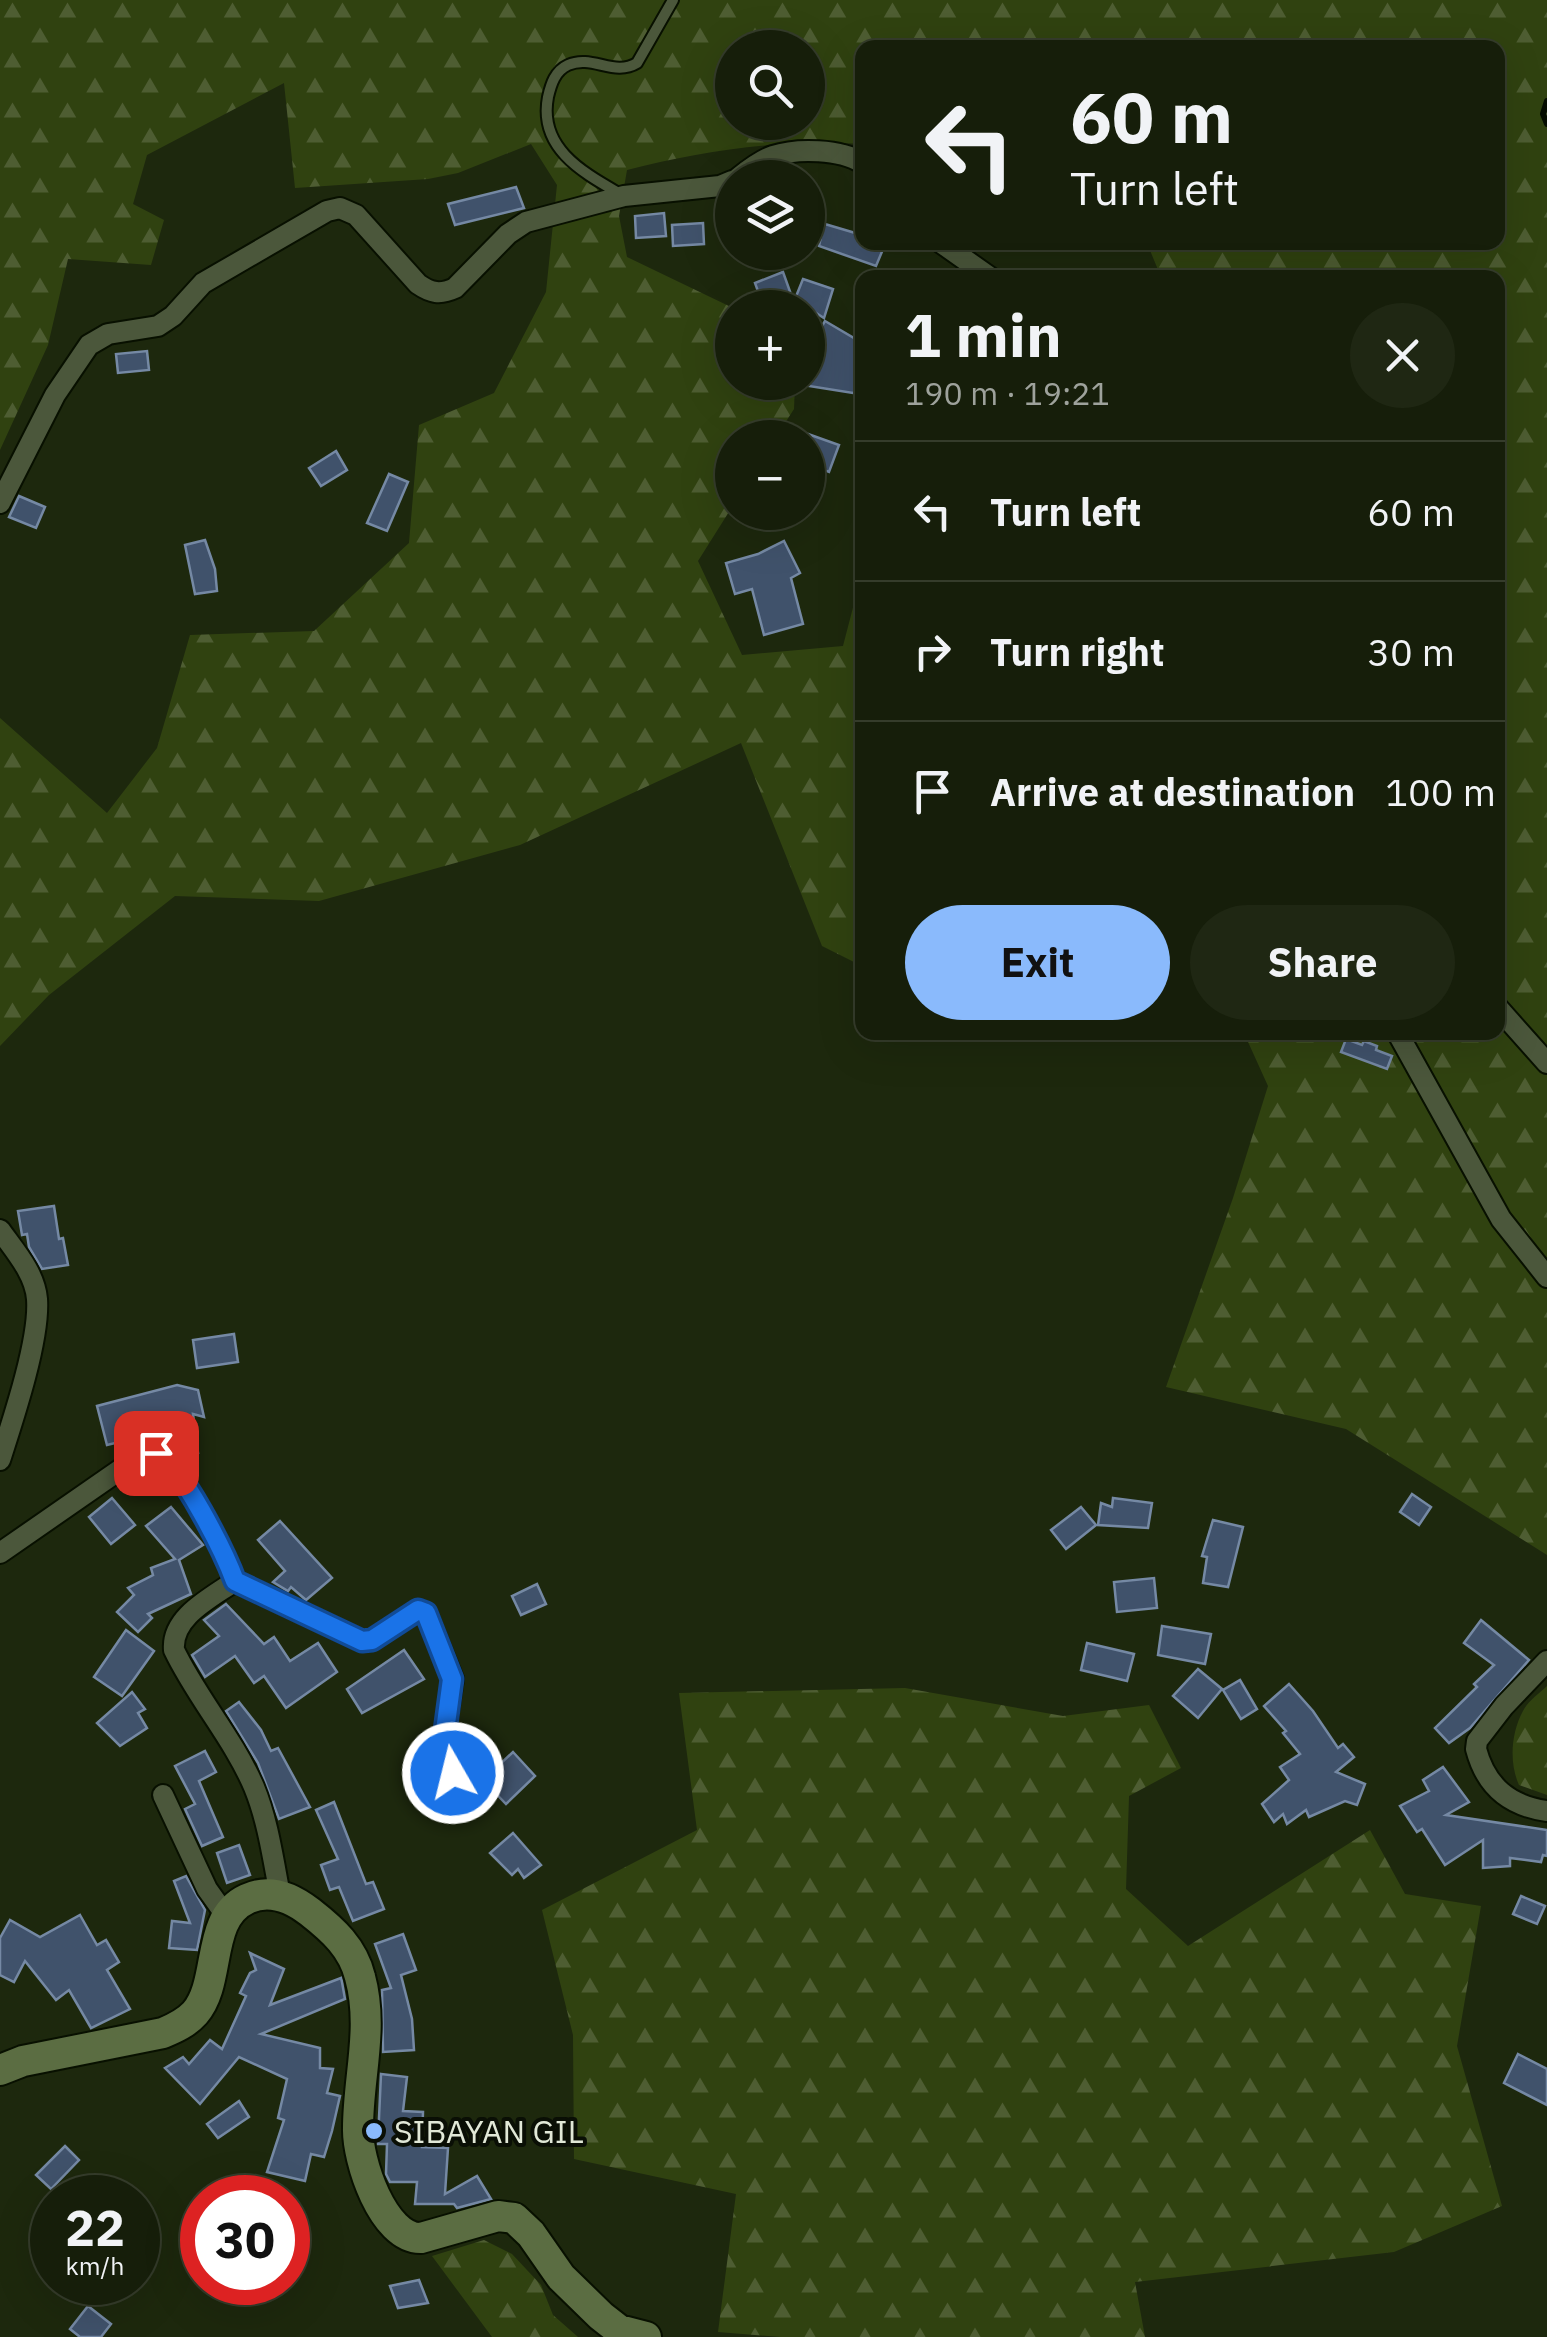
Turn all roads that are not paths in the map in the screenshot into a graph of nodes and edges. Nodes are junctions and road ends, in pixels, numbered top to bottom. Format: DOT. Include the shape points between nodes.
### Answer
graph roads {
  1 [pos="673,0"];
  2 [pos="766,160"];
  3 [pos="855,160"];
  4 [pos="715,187"];
  5 [pos="624,196"];
  6 [pos="951,250"];
  7 [pos="980,270"];
  8 [pos="0,503"];
  9 [pos="1505,1016"];
  10 [pos="1401,1040"];
  11 [pos="1547,1062"];
  12 [pos="0,1230"];
  13 [pos="1547,1277"];
  14 [pos="0,1460"];
  15 [pos="0,1552"];
  16 [pos="235,1581"];
  17 [pos="1547,1661"];
  18 [pos="453,1773"];
  19 [pos="163,1795"];
  20 [pos="1547,1812"];
  21 [pos="280,1894"];
  22 [pos="227,1917"];
  23 [pos="0,2070"];
  24 [pos="646,2337"];
  1 -- 5 [label="lane" via="637,63 567,65 549,92 554,144"];
  2 -- 3 [label="street" via="791,153"];
  4 -- 5 [label="street"];
  5 -- 8 [label="street" via="526,222 446,292 418,284 356,214 327,211 203,283 158,326 108,334 89,345 54,395"];
  6 -- 7 [label="street"];
  9 -- 11 [label="street"];
  10 -- 13 [label="street" via="1501,1219"];
  12 -- 14 [label="street" via="37,1299"];
  15 -- 16 [label="street" via="134,1460 156,1453 177,1470"];
  16 -- 18 [label="street" via="362,1641 418,1610 426,1613 452,1679 445,1731"];
  16 -- 21 [label="street" via="184,1620 175,1631 174,1650 254,1787"];
  17 -- 20 [label="street" via="1504,1706 1476,1749 1500,1793"];
  19 -- 22 [label="street"];
  21 -- 22 [label="main road" via="245,1899"];
  21 -- 24 [label="main road" via="342,1939 354,1958 367,2028 359,2140 389,2222 412,2238 498,2216 514,2218 600,2316"];
  22 -- 23 [label="main road" via="202,2002 182,2024"];
}
